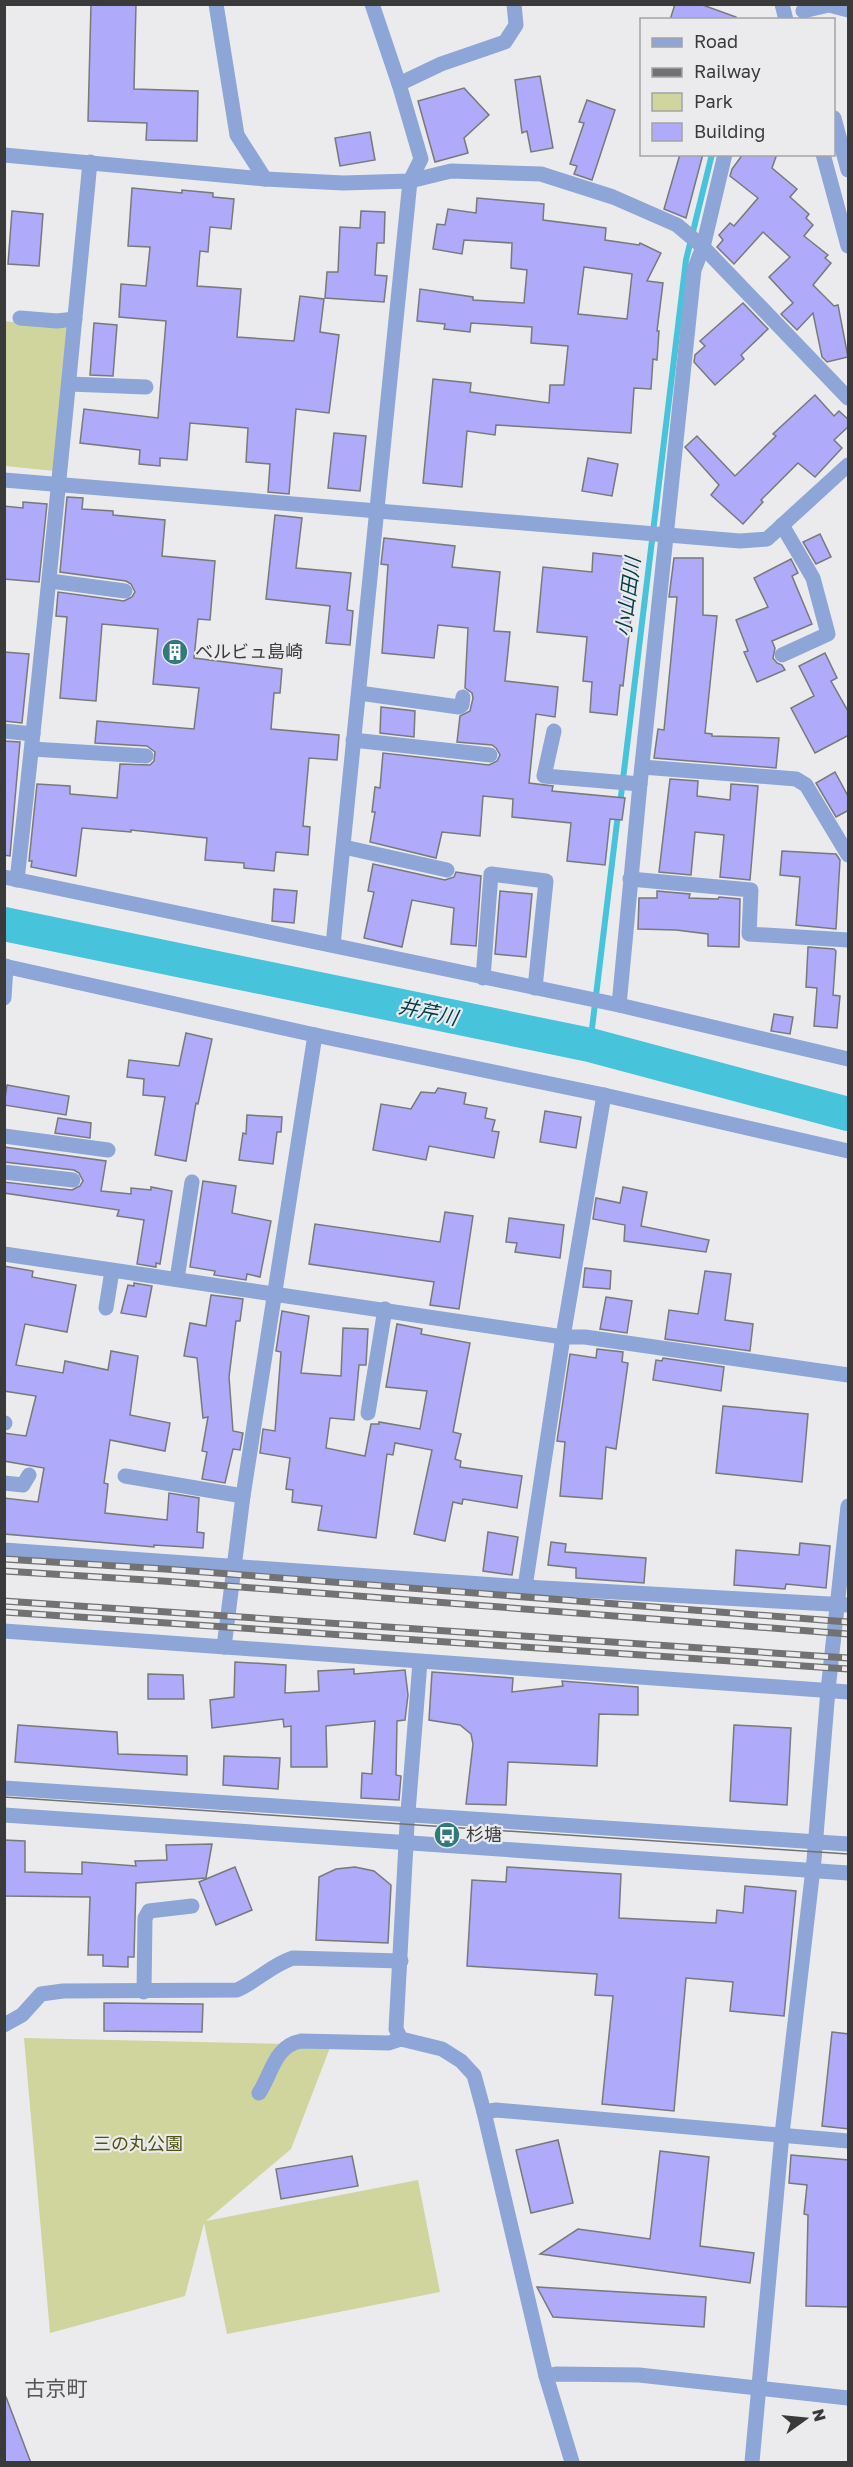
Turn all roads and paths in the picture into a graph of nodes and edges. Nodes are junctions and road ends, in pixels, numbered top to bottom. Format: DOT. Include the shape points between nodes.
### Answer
graph roads {
  1 [pos="216,4"];
  2 [pos="372,4"];
  3 [pos="514,4"];
  4 [pos="849,10"];
  5 [pos="803,12"];
  6 [pos="399,84"];
  7 [pos="835,121"];
  8 [pos="4,155"];
  9 [pos="725,156"];
  10 [pos="824,156"];
  11 [pos="90,162"];
  12 [pos="849,170"];
  13 [pos="265,179"];
  14 [pos="410,181"];
  15 [pos="849,246"];
  16 [pos="703,247"];
  17 [pos="20,318"];
  18 [pos="75,319"];
  19 [pos="69,384"];
  20 [pos="146,387"];
  21 [pos="849,398"];
  22 [pos="849,465"];
  23 [pos="4,480"];
  24 [pos="57,485"];
  25 [pos="376,509"];
  26 [pos="782,525"];
  27 [pos="666,535"];
  28 [pos="50,581"];
  29 [pos="125,591"];
  30 [pos="782,655"];
  31 [pos="359,693"];
  32 [pos="463,697"];
  33 [pos="4,731"];
  34 [pos="554,731"];
  35 [pos="353,740"];
  36 [pos="33,742"];
  37 [pos="490,755"];
  38 [pos="146,756"];
  39 [pos="642,767"];
  40 [pos="640,784"];
  41 [pos="344,847"];
  42 [pos="849,855"];
  43 [pos="447,870"];
  44 [pos="11,879"];
  45 [pos="630,879"];
  46 [pos="849,940"];
  47 [pos="333,945"];
  48 [pos="5,966"];
  49 [pos="483,978"];
  50 [pos="535,988"];
  51 [pos="4,998"];
  52 [pos="619,1005"];
  53 [pos="315,1035"];
  54 [pos="849,1059"];
  55 [pos="604,1095"];
  56 [pos="4,1136"];
  57 [pos="108,1150"];
  58 [pos="849,1151"];
  59 [pos="4,1172"];
  60 [pos="73,1180"];
  61 [pos="192,1182"];
  62 [pos="4,1254"];
  63 [pos="112,1271"];
  64 [pos="177,1279"];
  65 [pos="274,1295"];
  66 [pos="106,1308"];
  67 [pos="385,1309"];
  68 [pos="562,1337"];
  69 [pos="849,1375"];
  70 [pos="368,1413"];
  71 [pos="29,1475"];
  72 [pos="125,1476"];
  73 [pos="4,1483"];
  74 [pos="243,1496"];
  75 [pos="849,1506"];
  76 [pos="4,1550"];
  77 [pos="233,1565"];
  78 [pos="525,1587"];
  79 [pos="843,1604"];
  80 [pos="4,1631"];
  81 [pos="224,1647"];
  82 [pos="420,1662"];
  83 [pos="828,1690"];
  84 [pos="849,1692"];
  85 [pos="4,1788"];
  86 [pos="4,1815"];
  87 [pos="408,1815"];
  88 [pos="815,1842"];
  89 [pos="407,1843"];
  90 [pos="849,1844"];
  91 [pos="813,1870"];
  92 [pos="849,1873"];
  93 [pos="192,1906"];
  94 [pos="401,1961"];
  95 [pos="144,1992"];
  96 [pos="4,2025"];
  97 [pos="400,2039"];
  98 [pos="259,2093"];
  99 [pos="484,2112"];
  100 [pos="782,2134"];
  101 [pos="849,2141"];
  102 [pos="546,2376"];
  103 [pos="761,2389"];
  104 [pos="849,2398"];
  105 [pos="572,2463"];
  106 [pos="752,2463"];
  1 -- 13 [label="street" via="237,135"];
  2 -- 6 [label="street"];
  3 -- 6 [label="street" via="516,25 505,42 441,64"];
  4 -- 5 [label="street" via="829,5"];
  6 -- 14 [label="street" via="421,159"];
  7 -- 12 [label="street"];
  8 -- 11 [label="street"];
  9 -- 16 [label="street"];
  10 -- 15 [label="street"];
  11 -- 13 [label="street"];
  11 -- 18 [label="street"];
  13 -- 14 [label="street"];
  14 -- 16 [label="street" via="451,171 541,174 613,197 677,225"];
  14 -- 25 [label="street"];
  16 -- 21 [label="street"];
  16 -- 27 [label="street" via="694,270"];
  17 -- 18 [label="street"];
  18 -- 19 [label="street"];
  19 -- 20 [label="street"];
  19 -- 24 [label="street"];
  22 -- 26 [label="street"];
  23 -- 24 [label="street"];
  24 -- 25 [label="street"];
  24 -- 28 [label="street"];
  25 -- 27 [label="street"];
  25 -- 31 [label="street"];
  26 -- 27 [label="street" via="767,538 740,541"];
  26 -- 30 [label="street" via="813,578 828,634"];
  27 -- 39 [label="street"];
  28 -- 29 [label="street"];
  28 -- 36 [label="street"];
  31 -- 32 [label="street" via="459,707"];
  31 -- 35 [label="street"];
  33 -- 36 [label="street"];
  34 -- 40 [label="street" via="544,776"];
  35 -- 37 [label="street"];
  35 -- 41 [label="street"];
  36 -- 38 [label="street"];
  36 -- 44 [label="street"];
  39 -- 40 [label="street"];
  39 -- 42 [label="street" via="796,779 806,785"];
  40 -- 45 [label="street"];
  41 -- 43 [label="street"];
  41 -- 47 [label="street"];
  44 -- 47 [label="street"];
  45 -- 46 [label="street" via="751,890 749,934"];
  45 -- 52 [label="street"];
  47 -- 49 [label="street"];
  48 -- 51 [label="street"];
  48 -- 53 [label="street"];
  49 -- 50 [label="street"];
  49 -- 50 [label="street" via="491,874 546,881"];
  50 -- 52 [label="street"];
  52 -- 54 [label="street"];
  53 -- 55 [label="street"];
  53 -- 65 [label="street"];
  55 -- 58 [label="street"];
  55 -- 68 [label="street"];
  56 -- 57 [label="street"];
  59 -- 60 [label="street"];
  61 -- 64 [label="street"];
  62 -- 63 [label="street"];
  63 -- 64 [label="street"];
  63 -- 66 [label="street"];
  64 -- 65 [label="street"];
  65 -- 67 [label="street"];
  65 -- 74 [label="street"];
  67 -- 68 [label="street"];
  67 -- 70 [label="street"];
  68 -- 69 [label="street" via="585,1337"];
  68 -- 78 [label="street"];
  71 -- 73 [label="street" via="23,1485"];
  72 -- 74 [label="street"];
  74 -- 77 [label="street"];
  75 -- 79 [label="street"];
  76 -- 77 [label="street"];
  77 -- 78 [label="street"];
  77 -- 81 [label="street"];
  78 -- 79 [label="street"];
  79 -- 83 [label="street"];
  80 -- 81 [label="street"];
  81 -- 82 [label="street"];
  82 -- 83 [label="street"];
  82 -- 87 [label="street"];
  83 -- 84 [label="street"];
  83 -- 88 [label="street"];
  85 -- 87 [label="street"];
  86 -- 89 [label="street"];
  87 -- 88 [label="street"];
  87 -- 89 [label="street"];
  88 -- 90 [label="street"];
  88 -- 91 [label="street"];
  89 -- 91 [label="street"];
  89 -- 94 [label="street"];
  91 -- 92 [label="street"];
  91 -- 100 [label="street"];
  93 -- 95 [label="street" via="149,1911 145,1918"];
  94 -- 95 [label="street" via="293,1958 237,1990"];
  94 -- 97 [label="street" via="396,2029"];
  95 -- 96 [label="street" via="42,1994 22,2015"];
  97 -- 98 [label="street" via="389,2043 293,2042 277,2055"];
  97 -- 99 [label="street" via="442,2049 461,2061 474,2075"];
  99 -- 100 [label="street"];
  99 -- 102 [label="street"];
  100 -- 101 [label="street"];
  100 -- 103 [label="street"];
  102 -- 103 [label="street" via="639,2375"];
  102 -- 105 [label="street"];
  103 -- 104 [label="street"];
  103 -- 106 [label="street"];
}
